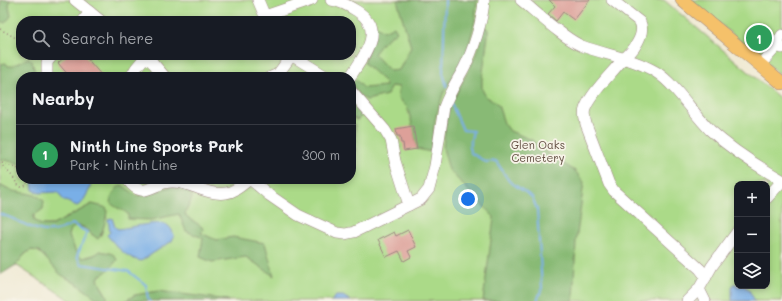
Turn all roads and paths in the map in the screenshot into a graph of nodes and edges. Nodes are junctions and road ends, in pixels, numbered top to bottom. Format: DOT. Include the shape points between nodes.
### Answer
graph roads {
  1 [pos="75,0"];
  2 [pos="258,0"];
  3 [pos="312,0"];
  4 [pos="331,0"];
  5 [pos="484,0"];
  6 [pos="521,0"];
  7 [pos="612,0"];
  8 [pos="682,0"];
  9 [pos="90,12"];
  10 [pos="87,16"];
  11 [pos="95,16"];
  12 [pos="265,16"];
  13 [pos="273,16"];
  14 [pos="0,29"];
  15 [pos="16,38"];
  16 [pos="781,43"];
  17 [pos="624,58"];
  18 [pos="49,60"];
  19 [pos="142,60"];
  20 [pos="149,60"];
  21 [pos="288,60"];
  22 [pos="298,60"];
  23 [pos="760,65"];
  24 [pos="46,72"];
  25 [pos="134,72"];
  26 [pos="160,72"];
  27 [pos="279,72"];
  28 [pos="318,72"];
  29 [pos="353,72"];
  30 [pos="782,83"];
  31 [pos="356,97"];
  32 [pos="0,163"];
  33 [pos="16,168"];
  34 [pos="782,181"];
  35 [pos="16,182"];
  36 [pos="17,184"];
  37 [pos="27,184"];
  38 [pos="131,184"];
  39 [pos="159,184"];
  40 [pos="186,184"];
  41 [pos="244,184"];
  42 [pos="256,184"];
  43 [pos="770,195"];
  44 [pos="409,205"];
  45 [pos="734,236"];
  46 [pos="706,277"];
  47 [pos="699,289"];
  48 [pos="687,301"];
  49 [pos="705,301"];
  1 -- 9 [label="lane"];
  2 -- 12 [label="lane"];
  3 -- 13 [label="lane"];
  4 -- 29 [label="lane" via="349,6 368,20 371,41"];
  5 -- 44 [label="lane" via="474,44 444,107 429,189 421,199"];
  6 -- 17 [label="lane" via="568,38 581,45"];
  7 -- 17 [label="lane" via="640,22 642,27 642,33 630,55"];
  8 -- 23 [label="main road"];
  9 -- 10 [label="lane"];
  9 -- 11 [label="lane"];
  14 -- 15 [label="path"];
  16 -- 23 [label="lane"];
  17 -- 34 [label="lane" via="657,72 710,130 748,161"];
  17 -- 46 [label="lane" via="585,108 586,124 608,184"];
  18 -- 24 [label="lane"];
  19 -- 25 [label="lane"];
  20 -- 26 [label="lane"];
  21 -- 27 [label="lane"];
  22 -- 28 [label="lane"];
  23 -- 30 [label="main road"];
  31 -- 44 [label="lane" via="391,140 395,162"];
  32 -- 33 [label="path"];
  32 -- 35 [label="path"];
  34 -- 43 [label="lane"];
  36 -- 37 [label="path" via="21,187"];
  38 -- 39 [label="lane" via="139,190 146,190"];
  40 -- 41 [label="lane" via="218,194 228,193"];
  42 -- 44 [label="lane" via="298,214 336,233 354,232"];
  45 -- 46 [label="lane"];
  46 -- 47 [label="lane"];
  47 -- 48 [label="lane"];
  47 -- 49 [label="lane"];
}
